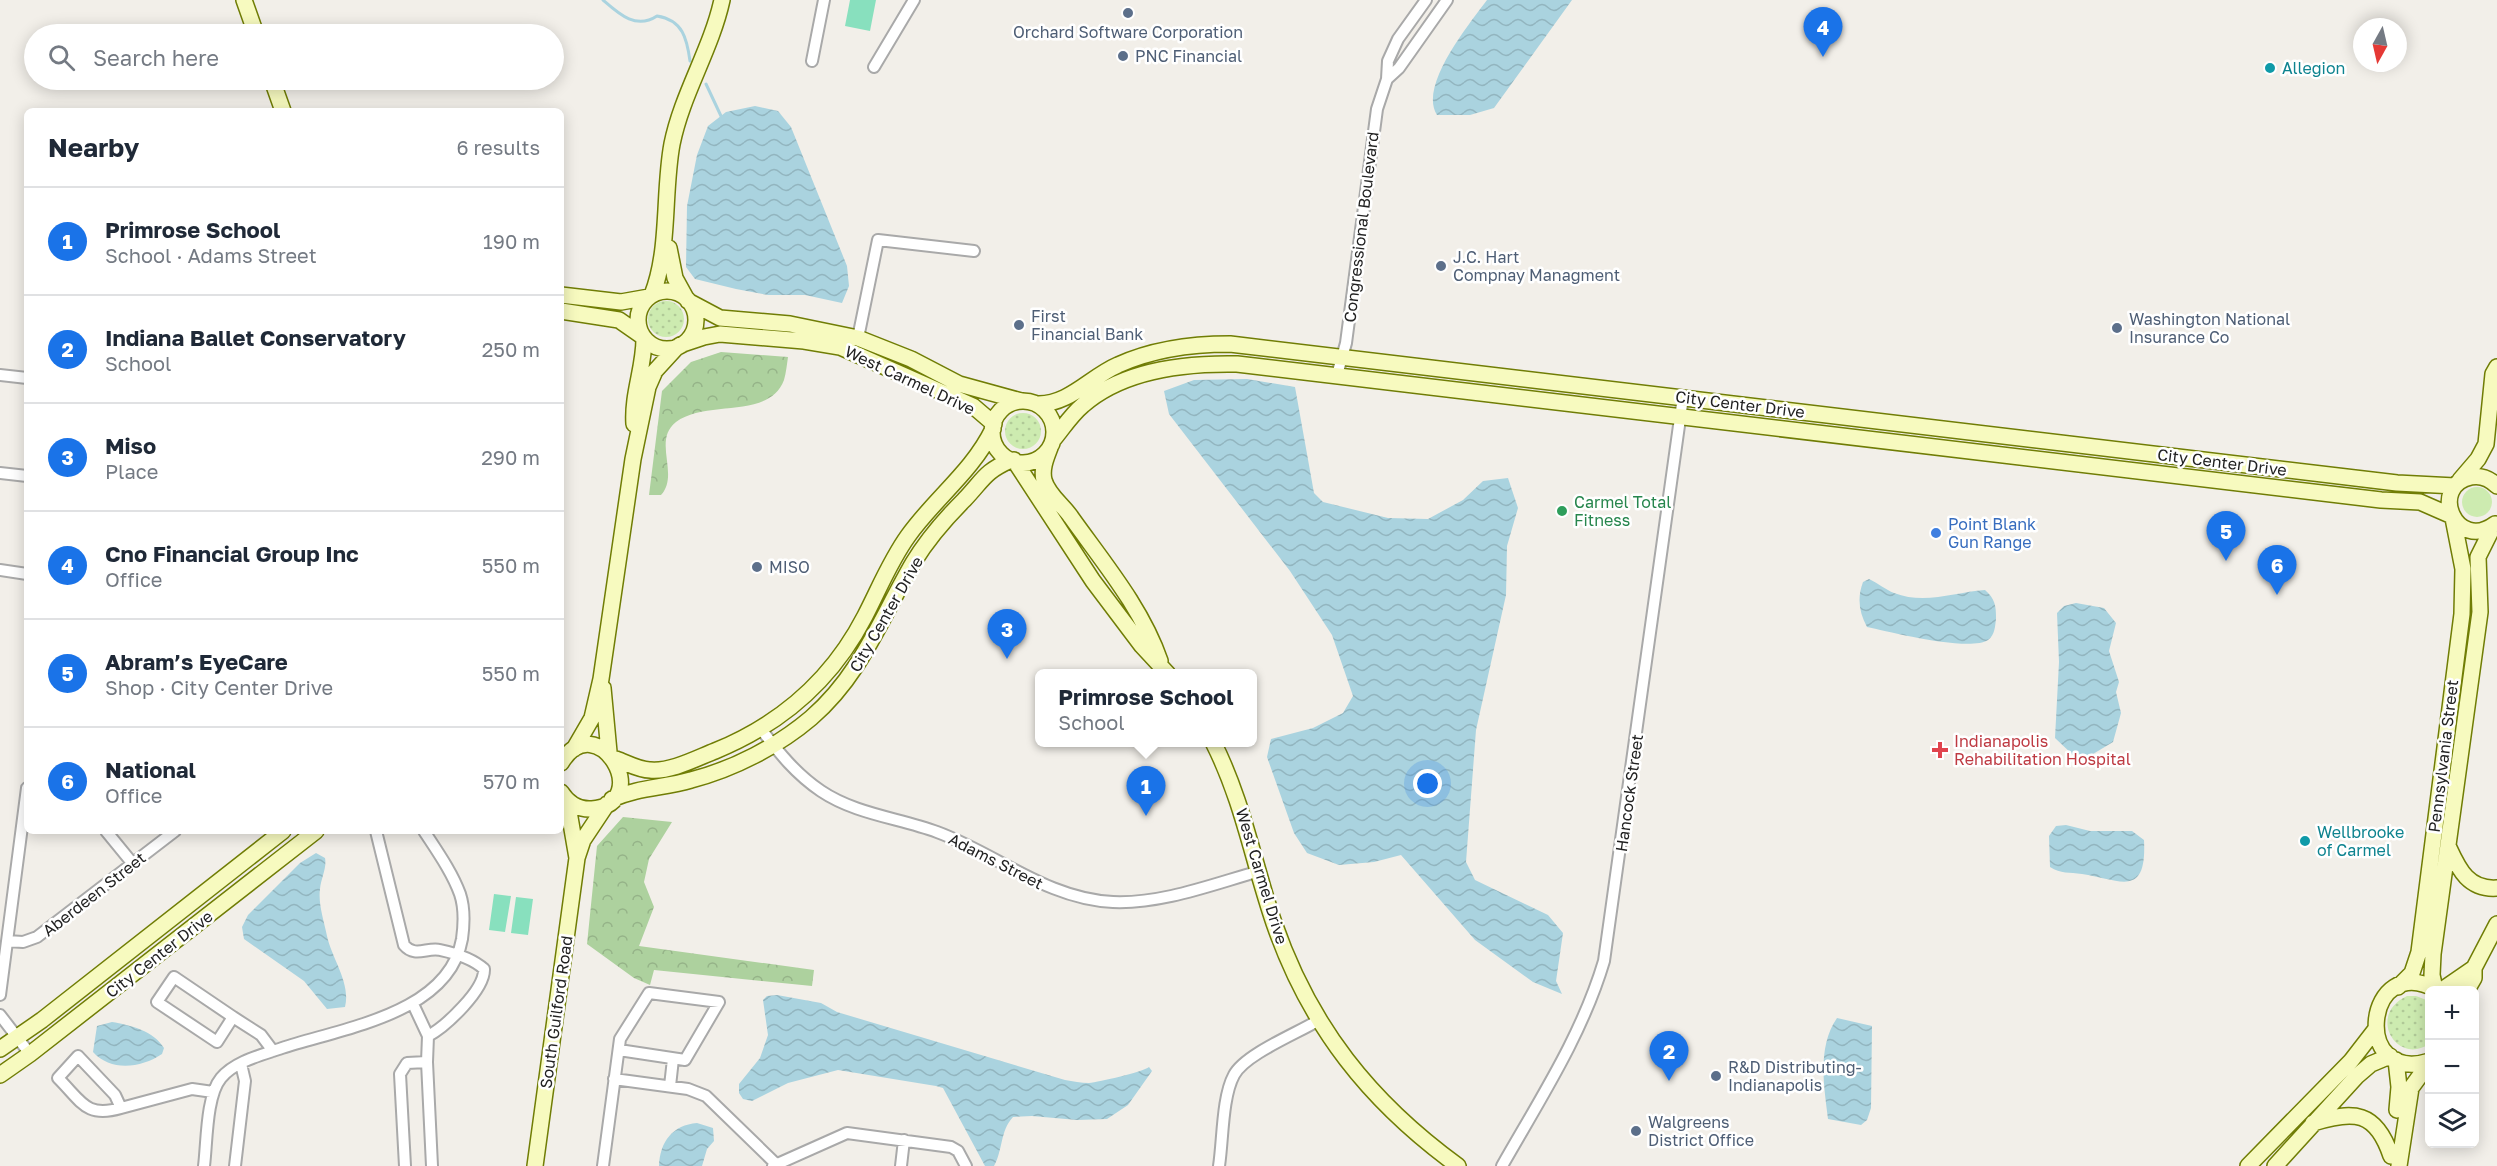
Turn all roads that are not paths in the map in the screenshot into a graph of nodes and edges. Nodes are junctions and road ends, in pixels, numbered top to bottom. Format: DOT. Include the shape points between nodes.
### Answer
graph roads {
  1 [pos="244,0"];
  2 [pos="722,0"];
  3 [pos="824,0"];
  4 [pos="914,0"];
  5 [pos="1426,0"];
  6 [pos="1447,0"];
  7 [pos="252,24"];
  8 [pos="812,61"];
  9 [pos="874,67"];
  10 [pos="1387,79"];
  11 [pos="276,90"];
  12 [pos="282,108"];
  13 [pos="664,225"];
  14 [pos="662,242"];
  15 [pos="974,251"];
  16 [pos="564,295"];
  17 [pos="650,296"];
  18 [pos="687,299"];
  19 [pos="633,301"];
  20 [pos="564,311"];
  21 [pos="644,338"];
  22 [pos="858,338"];
  23 [pos="678,346"];
  24 [pos="1342,357"];
  25 [pos="2497,368"];
  26 [pos="0,375"];
  27 [pos="1337,375"];
  28 [pos="24,378"];
  29 [pos="1683,397"];
  30 [pos="1021,401"];
  31 [pos="1037,404"];
  32 [pos="1681,416"];
  33 [pos="993,427"];
  34 [pos="637,441"];
  35 [pos="1052,443"];
  36 [pos="1013,460"];
  37 [pos="0,472"];
  38 [pos="24,476"];
  39 [pos="2457,484"];
  40 [pos="2497,486"];
  41 [pos="2453,517"];
  42 [pos="2495,523"];
  43 [pos="0,570"];
  44 [pos="24,574"];
  45 [pos="1165,668"];
  46 [pos="601,679"];
  47 [pos="761,729"];
  48 [pos="773,745"];
  49 [pos="1215,747"];
  50 [pos="567,754"];
  51 [pos="612,756"];
  52 [pos="564,796"];
  53 [pos="610,801"];
  54 [pos="24,811"];
  55 [pos="108,834"];
  56 [pos="172,834"];
  57 [pos="279,834"];
  58 [pos="312,834"];
  59 [pos="377,834"];
  60 [pos="426,834"];
  61 [pos="2448,847"];
  62 [pos="577,858"];
  63 [pos="133,864"];
  64 [pos="1260,871"];
  65 [pos="2497,888"];
  66 [pos="2497,924"];
  67 [pos="7,941"];
  68 [pos="458,956"];
  69 [pos="2474,968"];
  70 [pos="2425,986"];
  71 [pos="2437,986"];
  72 [pos="2445,986"];
  73 [pos="2470,986"];
  74 [pos="2398,987"];
  75 [pos="0,995"];
  76 [pos="413,1004"];
  77 [pos="0,1016"];
  78 [pos="233,1017"];
  79 [pos="1319,1020"];
  80 [pos="2375,1030"];
  81 [pos="428,1036"];
  82 [pos="16,1038"];
  83 [pos="0,1049"];
  84 [pos="619,1050"];
  85 [pos="273,1052"];
  86 [pos="30,1054"];
  87 [pos="2393,1058"];
  88 [pos="673,1059"];
  89 [pos="427,1062"];
  90 [pos="2425,1062"];
  91 [pos="241,1064"];
  92 [pos="2425,1068"];
  93 [pos="0,1075"];
  94 [pos="614,1079"];
  95 [pos="670,1086"];
  96 [pos="213,1092"];
  97 [pos="121,1108"];
  98 [pos="2313,1123"];
  99 [pos="904,1140"];
  100 [pos="2393,1163"];
  101 [pos="774,1165"];
  102 [pos="204,1166"];
  103 [pos="235,1166"];
  104 [pos="405,1166"];
  105 [pos="432,1166"];
  106 [pos="535,1166"];
  107 [pos="603,1166"];
  108 [pos="901,1166"];
  109 [pos="966,1166"];
  110 [pos="1219,1166"];
  111 [pos="1458,1166"];
  112 [pos="1502,1166"];
  113 [pos="2248,1166"];
  114 [pos="2275,1166"];
  1 -- 7 [label="street"];
  2 -- 13 [label="street" via="703,63 677,125"];
  3 -- 8 [label="street"];
  4 -- 9 [label="street"];
  5 -- 10 [label="street, Congressional Boulevard" via="1398,39 1388,61"];
  6 -- 10 [label="street, Congressional Boulevard"];
  10 -- 24 [label="street, Congressional Boulevard" via="1371,136"];
  11 -- 12 [label="street"];
  13 -- 14 [label="street"];
  13 -- 18 [label="street" via="675,278"];
  14 -- 17 [label="street" via="661,270"];
  14 -- 19 [label="street" via="644,289"];
  15 -- 22 [label="street" via="878,240"];
  16 -- 19 [label="street"];
  17 -- 18 [label="street" via="670,291"];
  17 -- 19 [label="street"];
  17 -- 21 [label="street" via="638,315"];
  18 -- 22 [label="street, West Carmel Drive" via="720,318 790,324"];
  18 -- 23 [label="street" via="696,323 690,337"];
  20 -- 21 [label="street" via="619,320"];
  21 -- 23 [label="street" via="657,347"];
  21 -- 34 [label="street" via="644,360 635,397"];
  22 -- 30 [label="street, West Carmel Drive" via="905,356 959,384"];
  23 -- 33 [label="street, West Carmel Drive" via="720,334 840,347 973,406"];
  23 -- 34 [label="street" via="651,378"];
  24 -- 27 [label="street, Congressional Boulevard"];
  24 -- 29 [label="street, City Center Drive"];
  24 -- 31 [label="street, City Center Drive" via="1230,344 1175,348 1123,362 1062,401"];
  25 -- 39 [label="street" via="2493,374 2485,447"];
  26 -- 28 [label="street"];
  27 -- 32 [label="street, City Center Drive"];
  27 -- 35 [label="street, City Center Drive" via="1237,364 1164,370 1100,393 1072,415"];
  29 -- 32 [label="street, Hancock Street"];
  29 -- 39 [label="street, City Center Drive" via="2403,484"];
  30 -- 31 [label="street"];
  30 -- 33 [label="street" via="1005,407"];
  31 -- 35 [label="street" via="1050,417"];
  32 -- 41 [label="street, City Center Drive" via="2420,502"];
  32 -- 112 [label="street, Hancock Street" via="1604,961 1577,1033"];
  33 -- 36 [label="street" via="998,449"];
  33 -- 47 [label="street, City Center Drive" via="970,467 907,537 837,661 796,704"];
  34 -- 46 [label="street"];
  35 -- 36 [label="street" via="1033,461"];
  35 -- 45 [label="street" via="1043,470 1046,486 1137,611"];
  36 -- 45 [label="street" via="1093,581 1142,646"];
  36 -- 48 [label="street, City Center Drive" via="987,472 935,532 865,654 838,691 812,717"];
  37 -- 38 [label="street"];
  39 -- 40 [label="street, City Center Drive" via="2476,476"];
  39 -- 41 [label="street, Pennsylvania Street" via="2450,498"];
  41 -- 42 [label="street, City Center Drive" via="2472,531"];
  41 -- 74 [label="street, Pennsylvania Street" via="2463,569 2462,614 2419,952 2412,973"];
  42 -- 61 [label="street, Pennsylvania Street" via="2478,557 2480,612"];
  43 -- 44 [label="street"];
  46 -- 50 [label="street" via="592,718"];
  46 -- 51 [label="street"];
  47 -- 48 [label="street, Adams Street"];
  47 -- 51 [label="street, City Center Drive" via="735,743 659,770 642,769"];
  48 -- 53 [label="street, City Center Drive" via="692,780 641,788"];
  48 -- 64 [label="street, Adams Street" via="797,772 846,805 939,832 1072,896 1134,902"];
  49 -- 64 [label="street, West Carmel Drive" via="1243,812"];
  50 -- 51 [label="street, City Center Drive" via="592,746"];
  51 -- 53 [label="street, South Guilford Road" via="621,777 619,789"];
  52 -- 53 [label="street, City Center Drive" via="577,807 589,809"];
  52 -- 62 [label="street, South Guilford Road"];
  53 -- 62 [label="street, South Guilford Road" via="583,840"];
  54 -- 67 [label="street"];
  55 -- 63 [label="street"];
  56 -- 63 [label="street, Aberdeen Street"];
  57 -- 82 [label="street, City Center Drive"];
  58 -- 86 [label="street, City Center Drive"];
  59 -- 68 [label="street" via="404,945 411,951 441,950"];
  60 -- 68 [label="street" via="460,896 464,925"];
  61 -- 65 [label="street" via="2466,878 2481,887"];
  61 -- 71 [label="street, Pennsylvania Street" via="2432,966"];
  62 -- 106 [label="street, South Guilford Road"];
  63 -- 67 [label="street, Aberdeen Street" via="37,937 23,942"];
  64 -- 79 [label="street, West Carmel Drive" via="1274,923"];
  66 -- 69 [label="street"];
  67 -- 75 [label="street"];
  68 -- 76 [label="street" via="436,988"];
  68 -- 81 [label="street" via="482,966 484,973 456,1015"];
  69 -- 72 [label="street"];
  69 -- 73 [label="street"];
  70 -- 74 [label="street"];
  74 -- 80 [label="street, Pennsylvania Street" via="2378,1006"];
  76 -- 81 [label="street"];
  76 -- 85 [label="street"];
  77 -- 82 [label="street"];
  78 -- 78 [label="street" via="174,977 158,1002 217,1042"];
  78 -- 85 [label="street" via="261,1035"];
  79 -- 110 [label="street" via="1250,1059 1234,1075"];
  79 -- 111 [label="street, West Carmel Drive" via="1351,1066 1390,1111"];
  80 -- 87 [label="street" via="2381,1047"];
  80 -- 113 [label="street" via="2363,1049"];
  81 -- 89 [label="street"];
  82 -- 83 [label="street, City Center Drive"];
  82 -- 86 [label="street"];
  84 -- 88 [label="street"];
  84 -- 88 [label="street" via="620,1039 649,993 718,1002 685,1060"];
  84 -- 94 [label="street"];
  85 -- 91 [label="street"];
  86 -- 93 [label="street, City Center Drive"];
  87 -- 90 [label="street" via="2414,1064"];
  87 -- 98 [label="street" via="2366,1068"];
  87 -- 100 [label="street" via="2399,1093"];
  88 -- 95 [label="street"];
  89 -- 104 [label="street" via="407,1063 400,1074"];
  89 -- 105 [label="street"];
  91 -- 96 [label="street" via="221,1078"];
  91 -- 103 [label="street" via="244,1081"];
  92 -- 100 [label="street" via="2411,1088"];
  94 -- 95 [label="street"];
  94 -- 107 [label="street"];
  95 -- 101 [label="street" via="706,1095"];
  96 -- 97 [label="street" via="192,1089"];
  96 -- 102 [label="street"];
  97 -- 97 [label="street" via="115,1095 78,1056 58,1078 90,1110 99,1113"];
  98 -- 100 [label="street" via="2344,1115 2362,1117 2378,1129"];
  98 -- 114 [label="street"];
  99 -- 101 [label="street" via="847,1133"];
  99 -- 108 [label="street"];
  99 -- 109 [label="street" via="951,1147 958,1151"];
}
